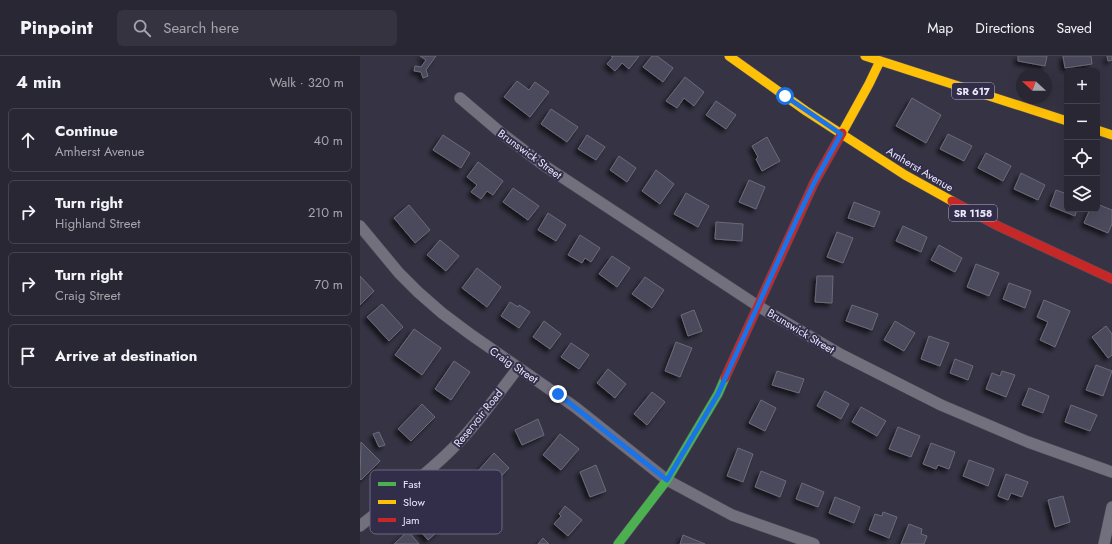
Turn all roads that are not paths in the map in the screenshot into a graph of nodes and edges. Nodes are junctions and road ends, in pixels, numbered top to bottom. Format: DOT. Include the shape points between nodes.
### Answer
graph roads {
  1 [pos="729,56"];
  2 [pos="864,56"];
  3 [pos="881,58"];
  4 [pos="460,98"];
  5 [pos="1064,120"];
  6 [pos="1100,131"];
  7 [pos="841,134"];
  8 [pos="1112,135"];
  9 [pos="360,226"];
  10 [pos="1112,279"];
  11 [pos="758,306"];
  12 [pos="518,368"];
  13 [pos="428,470"];
  14 [pos="1112,472"];
  15 [pos="667,480"];
  16 [pos="1112,507"];
  17 [pos="370,518"];
  18 [pos="360,526"];
  19 [pos="618,544"];
  20 [pos="814,544"];
  21 [pos="1104,544"];
  1 -- 7 [label="main road, Amherst Avenue / SR 1158"];
  2 -- 3 [label="main road, SR 617"];
  3 -- 5 [label="main road, SR 617"];
  3 -- 7 [label="main road"];
  4 -- 11 [label="street, Brunswick Street" via="542,164"];
  6 -- 8 [label="main road"];
  7 -- 10 [label="main road, Amherst Avenue / SR 1158" via="936,193 1012,233"];
  7 -- 11 [label="main road" via="814,183"];
  9 -- 12 [label="street, Craig Street" via="418,292"];
  11 -- 14 [label="street, Brunswick Street" via="840,354 941,405 1028,442"];
  11 -- 15 [label="main road" via="718,394"];
  12 -- 13 [label="street, Reservoir Road" via="472,428 452,450"];
  12 -- 15 [label="street, Craig Street" via="576,407"];
  15 -- 19 [label="main road"];
  15 -- 20 [label="street, Craig Street" via="732,514"];
  16 -- 21 [label="street"];
  17 -- 18 [label="street, Reservoir Road"];
}
